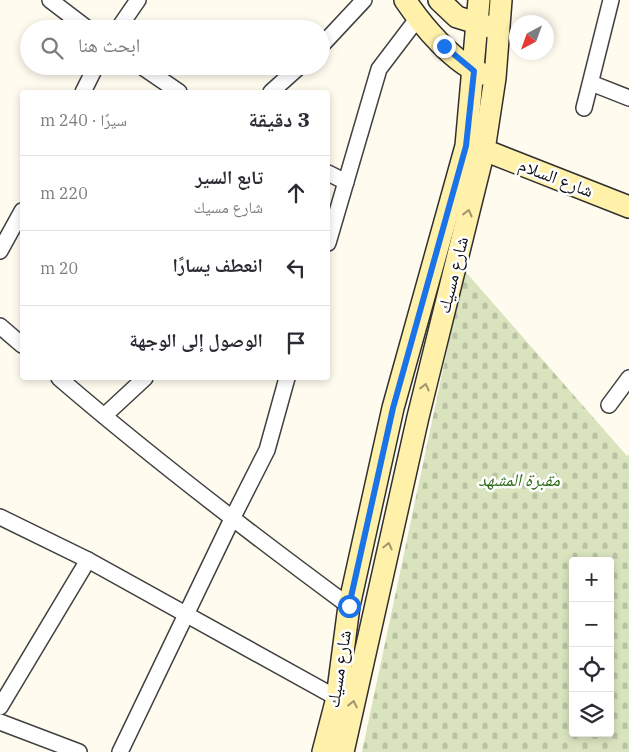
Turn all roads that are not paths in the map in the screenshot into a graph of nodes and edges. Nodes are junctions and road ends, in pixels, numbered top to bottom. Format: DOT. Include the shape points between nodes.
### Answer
graph roads {
  1 [pos="50,0"];
  2 [pos="138,0"];
  3 [pos="364,0"];
  4 [pos="405,0"];
  5 [pos="439,0"];
  6 [pos="479,0"];
  7 [pos="501,0"];
  8 [pos="611,0"];
  9 [pos="417,19"];
  10 [pos="76,20"];
  11 [pos="124,20"];
  12 [pos="488,27"];
  13 [pos="330,36"];
  14 [pos="474,71"];
  15 [pos="92,75"];
  16 [pos="154,75"];
  17 [pos="290,75"];
  18 [pos="495,78"];
  19 [pos="591,82"];
  20 [pos="84,90"];
  21 [pos="176,90"];
  22 [pos="274,90"];
  23 [pos="629,98"];
  24 [pos="584,108"];
  25 [pos="484,150"];
  26 [pos="330,174"];
  27 [pos="346,182"];
  28 [pos="629,207"];
  29 [pos="20,215"];
  30 [pos="330,236"];
  31 [pos="0,251"];
  32 [pos="0,326"];
  33 [pos="20,343"];
  34 [pos="629,378"];
  35 [pos="62,380"];
  36 [pos="143,380"];
  37 [pos="286,380"];
  38 [pos="609,405"];
  39 [pos="104,416"];
  40 [pos="0,517"];
  41 [pos="232,519"];
  42 [pos="88,560"];
  43 [pos="349,606"];
  44 [pos="188,614"];
  45 [pos="337,698"];
  46 [pos="0,707"];
  47 [pos="0,723"];
  48 [pos="79,752"];
  49 [pos="120,752"];
  50 [pos="323,752"];
  51 [pos="343,752"];
  1 -- 10 [label="street"];
  2 -- 11 [label="street"];
  3 -- 13 [label="street"];
  4 -- 9 [label="street"];
  5 -- 12 [label="street" via="457,17"];
  6 -- 12 [label="street, شارع مسيك"];
  7 -- 12 [label="street, شارع مسيك"];
  8 -- 19 [label="street"];
  9 -- 14 [label="street"];
  9 -- 27 [label="street" via="379,69"];
  12 -- 14 [label="street, شارع مسيك"];
  12 -- 18 [label="street, شارع مسيك"];
  14 -- 18 [label="street"];
  14 -- 43 [label="street, شارع مسيك" via="466,146 393,408"];
  15 -- 20 [label="street"];
  16 -- 21 [label="street"];
  17 -- 22 [label="street"];
  18 -- 25 [label="street, شارع مسيك"];
  19 -- 23 [label="street"];
  19 -- 24 [label="street"];
  25 -- 28 [label="street, شارع السلام"];
  51 -- 25 [label="street, شارع مسيك, one-way" via="418,417"];
  26 -- 27 [label="street"];
  27 -- 30 [label="street"];
  29 -- 31 [label="street"];
  32 -- 33 [label="street"];
  34 -- 38 [label="street"];
  35 -- 39 [label="street"];
  36 -- 39 [label="street"];
  37 -- 41 [label="street" via="267,450"];
  39 -- 41 [label="street"];
  40 -- 42 [label="street"];
  41 -- 43 [label="street"];
  41 -- 44 [label="street"];
  42 -- 44 [label="street"];
  42 -- 46 [label="street"];
  43 -- 45 [label="street, شارع مسيك"];
  44 -- 45 [label="street"];
  44 -- 49 [label="street"];
  45 -- 50 [label="street, شارع مسيك"];
  47 -- 48 [label="street"];
}
